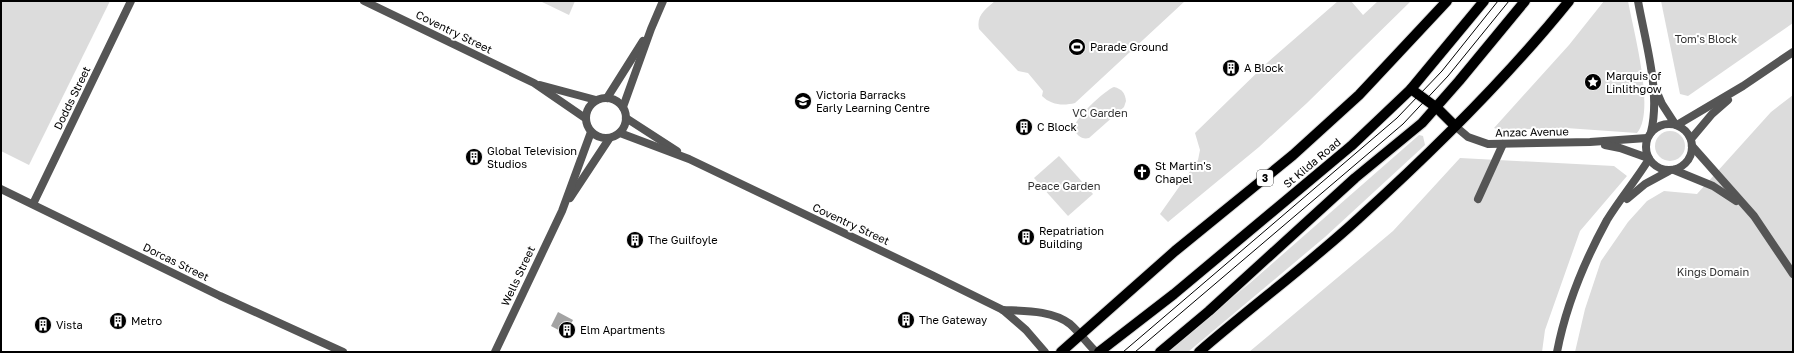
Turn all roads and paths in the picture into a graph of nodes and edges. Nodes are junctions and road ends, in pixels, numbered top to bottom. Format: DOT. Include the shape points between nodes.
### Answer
graph roads {
  1 [pos="131,1"];
  2 [pos="364,1"];
  3 [pos="663,1"];
  4 [pos="1447,1"];
  5 [pos="1484,1"];
  6 [pos="1525,1"];
  7 [pos="1569,1"];
  8 [pos="1638,1"];
  9 [pos="651,29"];
  10 [pos="1793,52"];
  11 [pos="1651,72"];
  12 [pos="534,83"];
  13 [pos="1743,86"];
  14 [pos="1411,89"];
  15 [pos="606,98"];
  16 [pos="596,100"];
  17 [pos="623,107"];
  18 [pos="1437,108"];
  19 [pos="585,118"];
  20 [pos="626,118"];
  21 [pos="1676,125"];
  22 [pos="1455,126"];
  23 [pos="591,132"];
  24 [pos="620,133"];
  25 [pos="1649,135"];
  26 [pos="609,139"];
  27 [pos="1590,142"];
  28 [pos="1692,142"];
  29 [pos="1503,144"];
  30 [pos="1648,158"];
  31 [pos="689,159"];
  32 [pos="1672,170"];
  33 [pos="1,189"];
  34 [pos="1478,199"];
  35 [pos="33,204"];
  36 [pos="562,211"];
  37 [pos="1754,216"];
  38 [pos="1608,219"];
  39 [pos="1793,274"];
  40 [pos="1002,310"];
  41 [pos="1080,335"];
  42 [pos="343,352"];
  43 [pos="495,352"];
  44 [pos="1046,352"];
  45 [pos="1061,352"];
  46 [pos="1096,352"];
  47 [pos="1099,352"];
  48 [pos="1160,352"];
  49 [pos="1199,352"];
  50 [pos="1556,352"];
  1 -- 35 [label="street, Dodds Street"];
  2 -- 12 [label="street, Coventry Street"];
  3 -- 9 [label="street"];
  4 -- 41 [label="main road, St Kilda Road / 3" via="1353,100 1252,190 1175,251"];
  5 -- 14 [label="main road, St Kilda Road"];
  6 -- 18 [label="main road"];
  7 -- 22 [label="main road"];
  8 -- 11 [label="street"];
  9 -- 15 [label="street"];
  9 -- 17 [label="street"];
  10 -- 13 [label="street"];
  11 -- 21 [label="street" via="1658,96"];
  11 -- 25 [label="street" via="1654,107"];
  12 -- 16 [label="street, Coventry Street"];
  12 -- 19 [label="street, Coventry Street"];
  13 -- 21 [label="street"];
  13 -- 28 [label="street" via="1712,114"];
  14 -- 18 [label="main road"];
  14 -- 47 [label="main road, St Kilda Road" via="1351,146 1174,294"];
  15 -- 16 [label="street"];
  15 -- 17 [label="street" via="613,99"];
  16 -- 19 [label="street" via="588,108"];
  17 -- 20 [label="street"];
  18 -- 22 [label="main road"];
  18 -- 48 [label="main road"];
  19 -- 23 [label="street"];
  20 -- 24 [label="street" via="626,124"];
  20 -- 31 [label="street, Coventry Street"];
  21 -- 25 [label="street" via="1660,125"];
  21 -- 28 [label="street" via="1685,130"];
  22 -- 29 [label="street, Anzac Avenue" via="1477,141"];
  22 -- 49 [label="main road" via="1358,219"];
  23 -- 26 [label="street"];
  23 -- 36 [label="street, Wells Street"];
  24 -- 26 [label="street"];
  24 -- 31 [label="street, Coventry Street"];
  25 -- 27 [label="street, Anzac Avenue"];
  25 -- 30 [label="street" via="1646,151"];
  26 -- 36 [label="street, Wells Street"];
  27 -- 29 [label="street, Anzac Avenue"];
  27 -- 30 [label="street, Anzac Avenue" via="1620,148"];
  28 -- 32 [label="street" via="1692,152 1686,164"];
  28 -- 37 [label="street"];
  29 -- 34 [label="street"];
  30 -- 32 [label="street" via="1658,168"];
  30 -- 38 [label="street"];
  31 -- 40 [label="street, Coventry Street"];
  32 -- 37 [label="street" via="1724,192"];
  32 -- 38 [label="street" via="1656,177 1632,194"];
  33 -- 35 [label="street, Dorcas Street"];
  35 -- 42 [label="street, Dorcas Street" via="220,296"];
  36 -- 43 [label="street, Wells Street"];
  37 -- 39 [label="street"];
  38 -- 50 [label="street" via="1573,291"];
  40 -- 41 [label="street, Coventry Street" via="1041,312 1069,324"];
  40 -- 44 [label="street, Coventry Street" via="1026,330"];
  41 -- 45 [label="main road, St Kilda Road / 3"];
  41 -- 46 [label="street, Coventry Street"];
}
